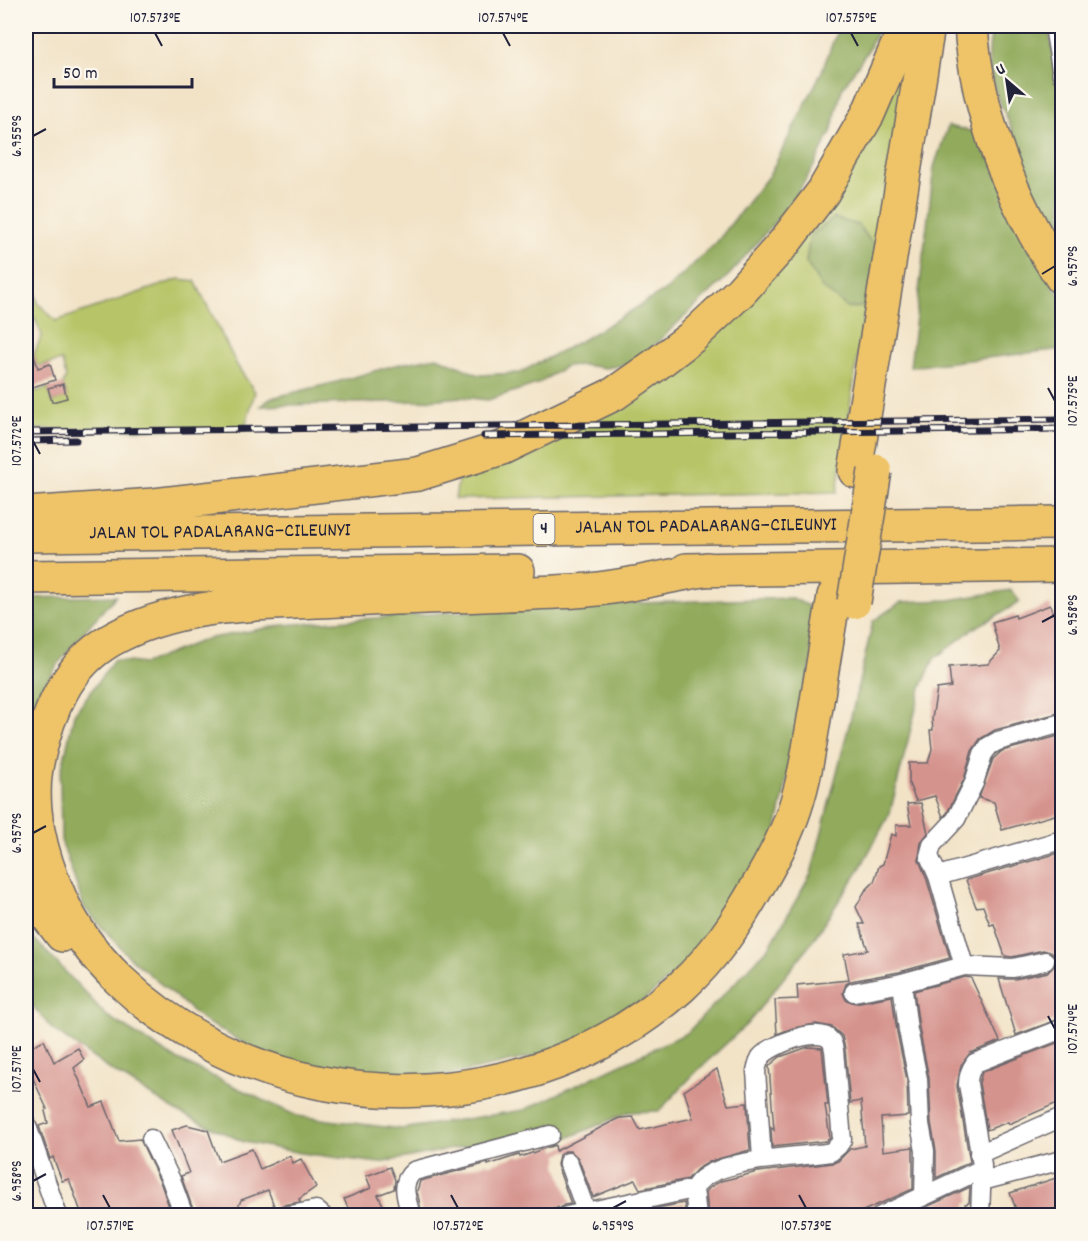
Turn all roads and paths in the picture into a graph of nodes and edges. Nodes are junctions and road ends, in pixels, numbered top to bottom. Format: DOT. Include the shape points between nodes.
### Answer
graph roads {
  1 [pos="906,26"];
  2 [pos="928,26"];
  3 [pos="941,26"];
  4 [pos="971,26"];
  5 [pos="1054,26"];
  6 [pos="1062,75"];
  7 [pos="1062,278"];
  8 [pos="865,471"];
  9 [pos="26,514"];
  10 [pos="1062,524"];
  11 [pos="26,535"];
  12 [pos="1062,565"];
  13 [pos="707,569"];
  14 [pos="26,577"];
  15 [pos="844,599"];
  16 [pos="1062,723"];
  17 [pos="1062,840"];
  18 [pos="938,876"];
  19 [pos="26,888"];
  20 [pos="1046,961"];
  21 [pos="964,966"];
  22 [pos="902,983"];
  23 [pos="854,992"];
  24 [pos="1062,1029"];
  25 [pos="1062,1117"];
  26 [pos="26,1123"];
  27 [pos="550,1135"];
  28 [pos="151,1139"];
  29 [pos="762,1159"];
  30 [pos="1062,1160"];
  31 [pos="568,1162"];
  32 [pos="981,1168"];
  33 [pos="694,1189"];
  34 [pos="924,1195"];
  35 [pos="586,1211"];
  36 [pos="58,1215"];
  37 [pos="184,1215"];
  38 [pos="286,1215"];
  39 [pos="323,1215"];
  40 [pos="411,1215"];
  41 [pos="567,1215"];
  42 [pos="697,1215"];
  43 [pos="881,1215"];
  44 [pos="980,1215"];
  1 -- 9 [label="highway" via="868,114 823,192 784,243 692,337 614,393 502,448 418,474 154,505"];
  2 -- 8 [label="highway"];
  3 -- 8 [label="highway"];
  4 -- 7 [label="highway" via="978,82 992,135 1022,209"];
  5 -- 6 [label="street"];
  8 -- 15 [label="highway, bridge"];
  10 -- 11 [label="highway, JALAN TOL PADALARANG–CILEUNYI / 4"];
  12 -- 13 [label="highway, JALAN TOL PADALARANG–CILEUNYI / 4"];
  13 -- 14 [label="highway, JALAN TOL PADALARANG–CILEUNYI / 4"];
  13 -- 15 [label="highway" via="583,590 257,604 176,614 109,641 84,660 60,692 47,721 34,772 34,794 49,874 69,919 102,961 174,1024 228,1054 292,1076 377,1090 459,1088 521,1074 579,1054 635,1022 678,990 734,927 772,861 794,810"];
  15 -- 19 [label="highway" via="834,709 812,799 786,861 753,919 692,993 627,1042 575,1068 518,1088 442,1101 397,1103 313,1093 242,1073 192,1050 150,1023 67,942"];
  16 -- 18 [label="street" via="998,741 983,753 974,783 956,819 932,845 929,856"];
  17 -- 18 [label="street"];
  18 -- 21 [label="street"];
  20 -- 21 [label="street" via="1013,968"];
  21 -- 22 [label="street"];
  22 -- 23 [label="street"];
  22 -- 34 [label="street" via="918,1079 925,1151"];
  24 -- 32 [label="street" via="975,1063 971,1068 968,1084"];
  25 -- 32 [label="street"];
  26 -- 36 [label="street"];
  27 -- 40 [label="street" via="414,1171 404,1185"];
  28 -- 37 [label="street"];
  29 -- 29 [label="street" via="756,1071 761,1057 783,1042 825,1036 834,1050 842,1140 831,1152"];
  29 -- 33 [label="street" via="702,1176"];
  30 -- 32 [label="street"];
  31 -- 35 [label="street"];
  32 -- 34 [label="street"];
  32 -- 44 [label="street"];
  33 -- 35 [label="street"];
  33 -- 42 [label="street"];
  34 -- 43 [label="street"];
  35 -- 41 [label="street"];
  38 -- 39 [label="street" via="316,1210"];
}
